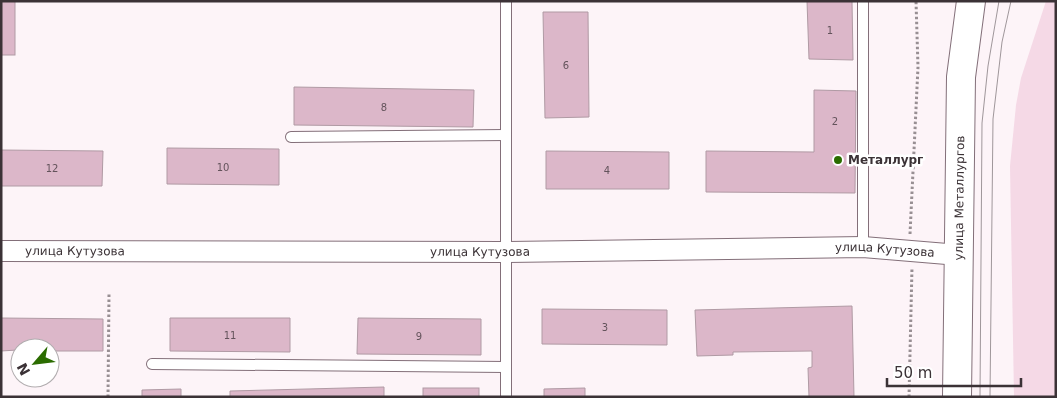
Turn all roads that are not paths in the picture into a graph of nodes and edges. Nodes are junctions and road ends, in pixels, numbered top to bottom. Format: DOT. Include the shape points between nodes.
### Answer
graph roads {
  1 [pos="506,1"];
  2 [pos="863,1"];
  3 [pos="971,1"];
  4 [pos="506,135"];
  5 [pos="291,137"];
  6 [pos="863,247"];
  7 [pos="1,251"];
  8 [pos="506,252"];
  9 [pos="958,255"];
  10 [pos="152,364"];
  11 [pos="506,367"];
  12 [pos="506,397"];
  13 [pos="957,397"];
  1 -- 4 [label="lane"];
  2 -- 6 [label="lane"];
  3 -- 9 [label="main road, улица Металлургов" via="962,77"];
  4 -- 5 [label="lane"];
  4 -- 8 [label="lane"];
  6 -- 8 [label="street, улица Кутузова"];
  6 -- 9 [label="street, улица Кутузова"];
  7 -- 8 [label="street, улица Кутузова"];
  8 -- 11 [label="lane"];
  9 -- 13 [label="main road, улица Металлургов"];
  10 -- 11 [label="lane"];
  11 -- 12 [label="lane"];
}
